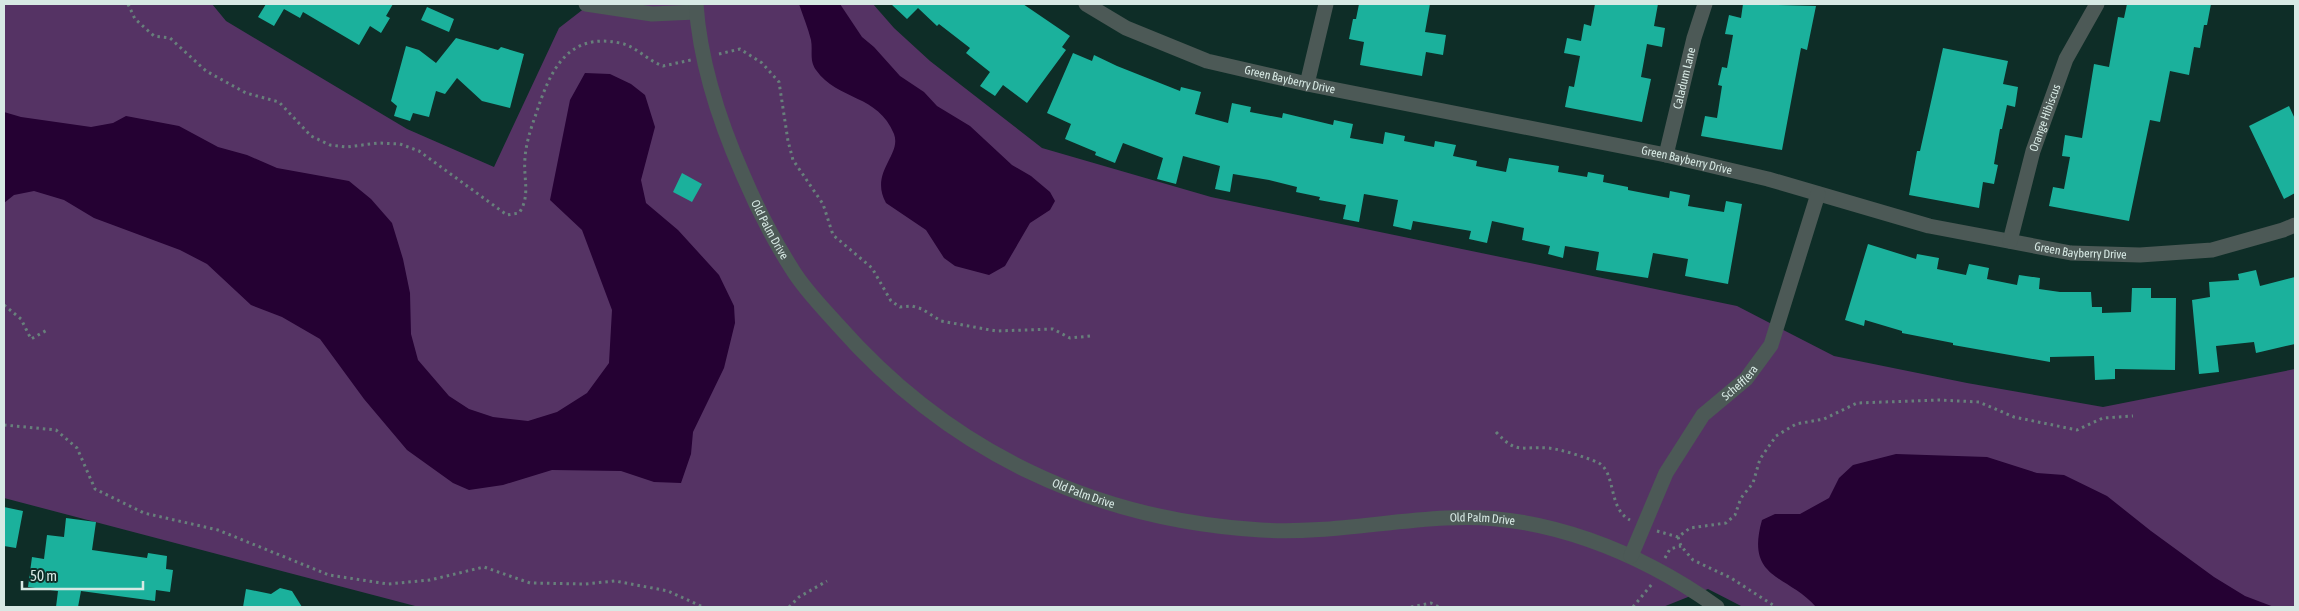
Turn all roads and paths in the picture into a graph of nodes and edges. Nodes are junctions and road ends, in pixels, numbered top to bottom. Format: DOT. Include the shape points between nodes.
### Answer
graph roads {
  1 [pos="128,4"];
  2 [pos="586,4"];
  3 [pos="1086,4"];
  4 [pos="1326,4"];
  5 [pos="1705,4"];
  6 [pos="2097,4"];
  7 [pos="696,8"];
  8 [pos="705,57"];
  9 [pos="1307,84"];
  10 [pos="1666,155"];
  11 [pos="1818,194"];
  12 [pos="2295,225"];
  13 [pos="2010,241"];
  14 [pos="4,305"];
  15 [pos="49,330"];
  16 [pos="1090,336"];
  17 [pos="2133,416"];
  18 [pos="4,425"];
  19 [pos="1496,432"];
  20 [pos="1644,526"];
  21 [pos="1678,537"];
  22 [pos="1632,556"];
  23 [pos="827,581"];
  24 [pos="703,607"];
  25 [pos="789,607"];
  26 [pos="1411,607"];
  27 [pos="1439,607"];
  28 [pos="1717,607"];
  29 [pos="1776,607"];
  1 -- 8 [label="path" via="135,19 154,36 170,38 206,71 246,93 279,102 311,136 330,145 347,147 378,142 400,144 419,151 507,215 519,213 524,205 524,157 547,81 562,58 578,45 599,41 622,43 663,66"];
  2 -- 7 [label="street" via="652,14"];
  3 -- 9 [label="street, Green Bayberry Drive" via="1126,28 1207,61"];
  4 -- 9 [label="street"];
  5 -- 10 [label="street, Caladum Lane"];
  6 -- 13 [label="street, Orange Hibiscus" via="2066,60 2033,150"];
  7 -- 8 [label="street, Old Palm Drive"];
  8 -- 16 [label="path" via="740,49 762,63 779,82 793,160 823,204 833,235 872,268 891,301 900,307 922,309 940,321 996,331 1053,329 1070,338"];
  8 -- 22 [label="street, Old Palm Drive" via="713,97 735,157 762,219 794,273 861,352 907,395 958,433 1012,463 1066,488 1132,510 1195,524 1300,530 1448,517 1513,520 1570,534"];
  9 -- 10 [label="street, Green Bayberry Drive"];
  10 -- 11 [label="street, Green Bayberry Drive"];
  11 -- 13 [label="street, Green Bayberry Drive" via="1929,226"];
  11 -- 20 [label="street, Schefflera" via="1771,345 1746,379 1703,415 1666,473"];
  12 -- 13 [label="street, Green Bayberry Drive" via="2212,250 2140,255 2071,254"];
  14 -- 15 [label="path" via="21,319 31,339"];
  17 -- 21 [label="path" via="2103,418 2077,430 2014,418 1979,402 1856,403 1824,419 1796,424 1776,436 1760,460 1753,483 1741,498 1735,515 1726,523 1690,528"];
  18 -- 24 [label="path" via="56,430 76,448 95,489 144,513 218,530 329,575 388,584 430,580 484,567 530,583 615,581 668,591"];
  19 -- 20 [label="path" via="1508,445 1526,450 1550,448 1598,462 1606,472 1618,510 1626,518"];
  20 -- 21 [label="path"];
  20 -- 22 [label="street, Schefflera"];
  21 -- 29 [label="path" via="1693,560 1732,578"];
  22 -- 28 [label="street, Old Palm Drive" via="1672,576"];
  23 -- 25 [label="path" via="799,597"];
  26 -- 27 [label="path" via="1431,603"];
}
